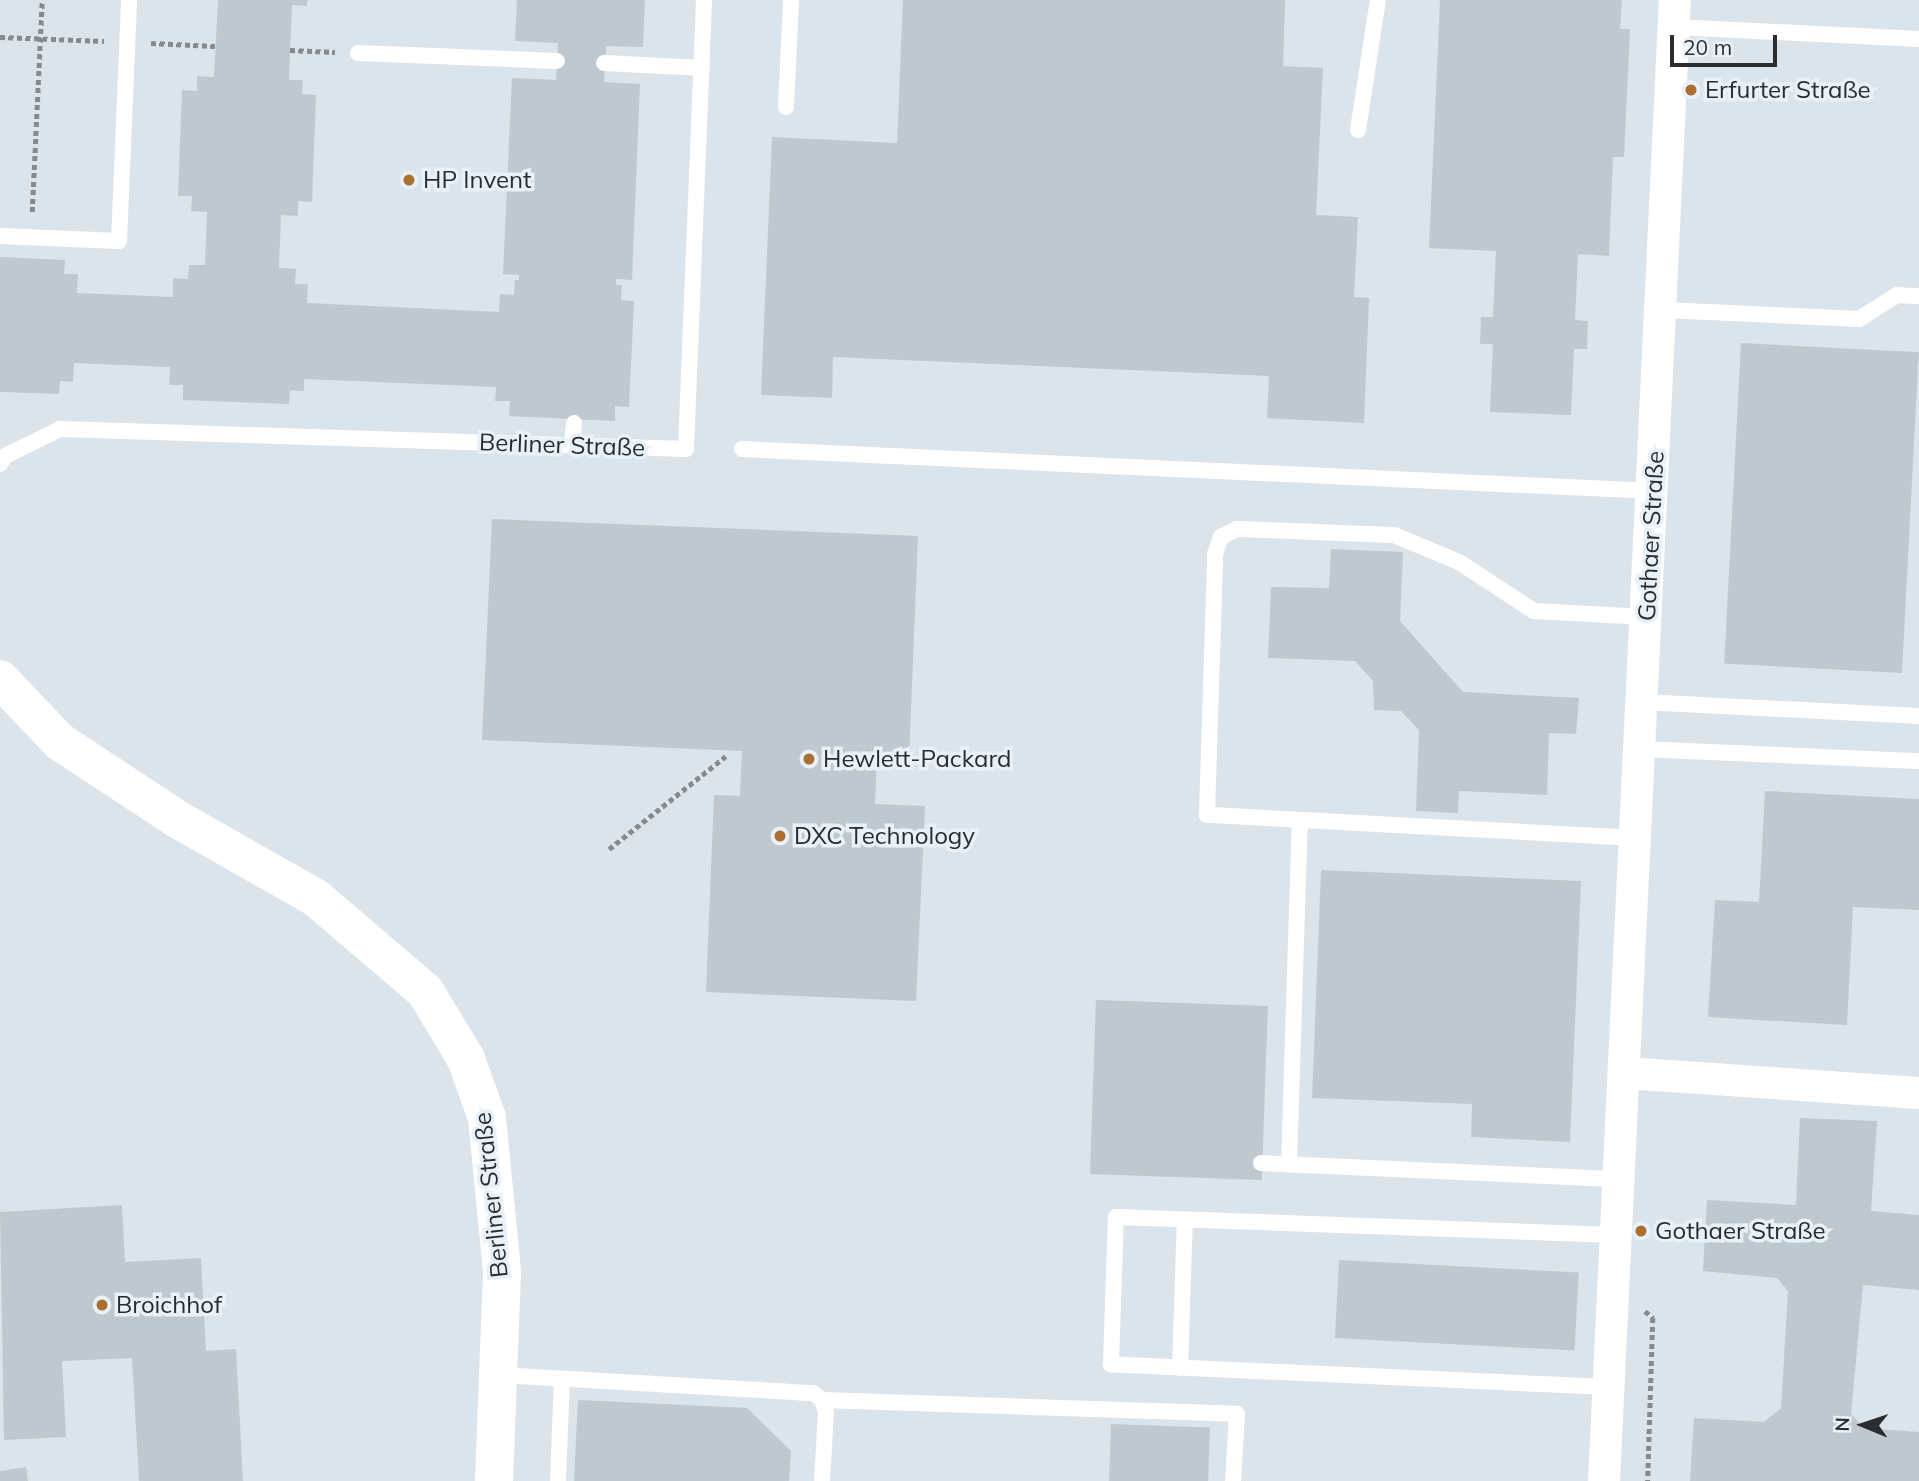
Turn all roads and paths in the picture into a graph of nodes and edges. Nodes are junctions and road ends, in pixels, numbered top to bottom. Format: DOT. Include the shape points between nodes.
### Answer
graph roads {
  1 [pos="42,0"];
  2 [pos="129,0"];
  3 [pos="704,0"];
  4 [pos="792,0"];
  5 [pos="1378,0"];
  6 [pos="1675,14"];
  7 [pos="1919,39"];
  8 [pos="290,50"];
  9 [pos="358,53"];
  10 [pos="557,61"];
  11 [pos="604,64"];
  12 [pos="702,68"];
  13 [pos="786,107"];
  14 [pos="1358,130"];
  15 [pos="0,236"];
  16 [pos="31,237"];
  17 [pos="1919,296"];
  18 [pos="1662,310"];
  19 [pos="574,423"];
  20 [pos="572,446"];
  21 [pos="742,449"];
  22 [pos="0,464"];
  23 [pos="1654,491"];
  24 [pos="1647,617"];
  25 [pos="0,679"];
  26 [pos="1643,702"];
  27 [pos="1919,716"];
  28 [pos="1641,748"];
  29 [pos="726,756"];
  30 [pos="1919,761"];
  31 [pos="1300,822"];
  32 [pos="1636,838"];
  33 [pos="609,849"];
  34 [pos="1625,1073"];
  35 [pos="1919,1093"];
  36 [pos="1261,1164"];
  37 [pos="1289,1165"];
  38 [pos="1619,1179"];
  39 [pos="1185,1220"];
  40 [pos="1617,1235"];
  41 [pos="1614,1288"];
  42 [pos="1180,1367"];
  43 [pos="498,1375"];
  44 [pos="562,1379"];
  45 [pos="1609,1387"];
  46 [pos="822,1399"];
  47 [pos="494,1481"];
  48 [pos="558,1481"];
  49 [pos="822,1481"];
  50 [pos="1233,1481"];
  51 [pos="1605,1481"];
  52 [pos="1648,1481"];
  1 -- 16 [label="path"];
  2 -- 16 [label="lane" via="119,241"];
  3 -- 12 [label="lane, Berliner Straße"];
  4 -- 13 [label="lane"];
  5 -- 14 [label="lane"];
  6 -- 7 [label="lane"];
  6 -- 18 [label="street, Gothaer Straße"];
  8 -- 9 [label="path"];
  9 -- 10 [label="lane"];
  11 -- 12 [label="lane"];
  12 -- 20 [label="lane, Berliner Straße" via="685,449"];
  15 -- 16 [label="lane"];
  17 -- 18 [label="lane" via="1897,295 1858,319"];
  18 -- 23 [label="street, Gothaer Straße"];
  19 -- 20 [label="lane"];
  20 -- 22 [label="lane, Berliner Straße" via="60,429 5,456"];
  21 -- 23 [label="lane"];
  23 -- 24 [label="street, Gothaer Straße"];
  24 -- 26 [label="street, Gothaer Straße"];
  24 -- 31 [label="lane" via="1534,611 1459,562 1394,535 1237,529 1221,537 1215,554 1207,815"];
  25 -- 43 [label="street, Berliner Straße" via="60,741 177,819 316,898 425,991 466,1059 487,1118 502,1272"];
  26 -- 27 [label="lane"];
  26 -- 28 [label="street, Gothaer Straße"];
  28 -- 30 [label="lane"];
  28 -- 32 [label="street, Gothaer Straße"];
  29 -- 33 [label="path"];
  31 -- 32 [label="lane"];
  31 -- 37 [label="lane"];
  32 -- 34 [label="street, Gothaer Straße"];
  34 -- 35 [label="street"];
  34 -- 38 [label="street, Gothaer Straße"];
  36 -- 37 [label="lane"];
  37 -- 38 [label="lane"];
  38 -- 40 [label="street, Gothaer Straße"];
  39 -- 40 [label="lane"];
  39 -- 42 [label="lane"];
  39 -- 42 [label="lane" via="1116,1217 1115,1231 1111,1364"];
  40 -- 41 [label="street, Gothaer Straße"];
  41 -- 45 [label="street, Gothaer Straße"];
  41 -- 52 [label="path" via="1653,1318"];
  42 -- 45 [label="lane"];
  43 -- 44 [label="lane"];
  43 -- 47 [label="street, Berliner Straße"];
  44 -- 46 [label="lane" via="804,1392"];
  44 -- 48 [label="lane"];
  45 -- 51 [label="street, Gothaer Straße"];
  46 -- 49 [label="lane" via="826,1412"];
  46 -- 50 [label="lane" via="1237,1414"];
}
